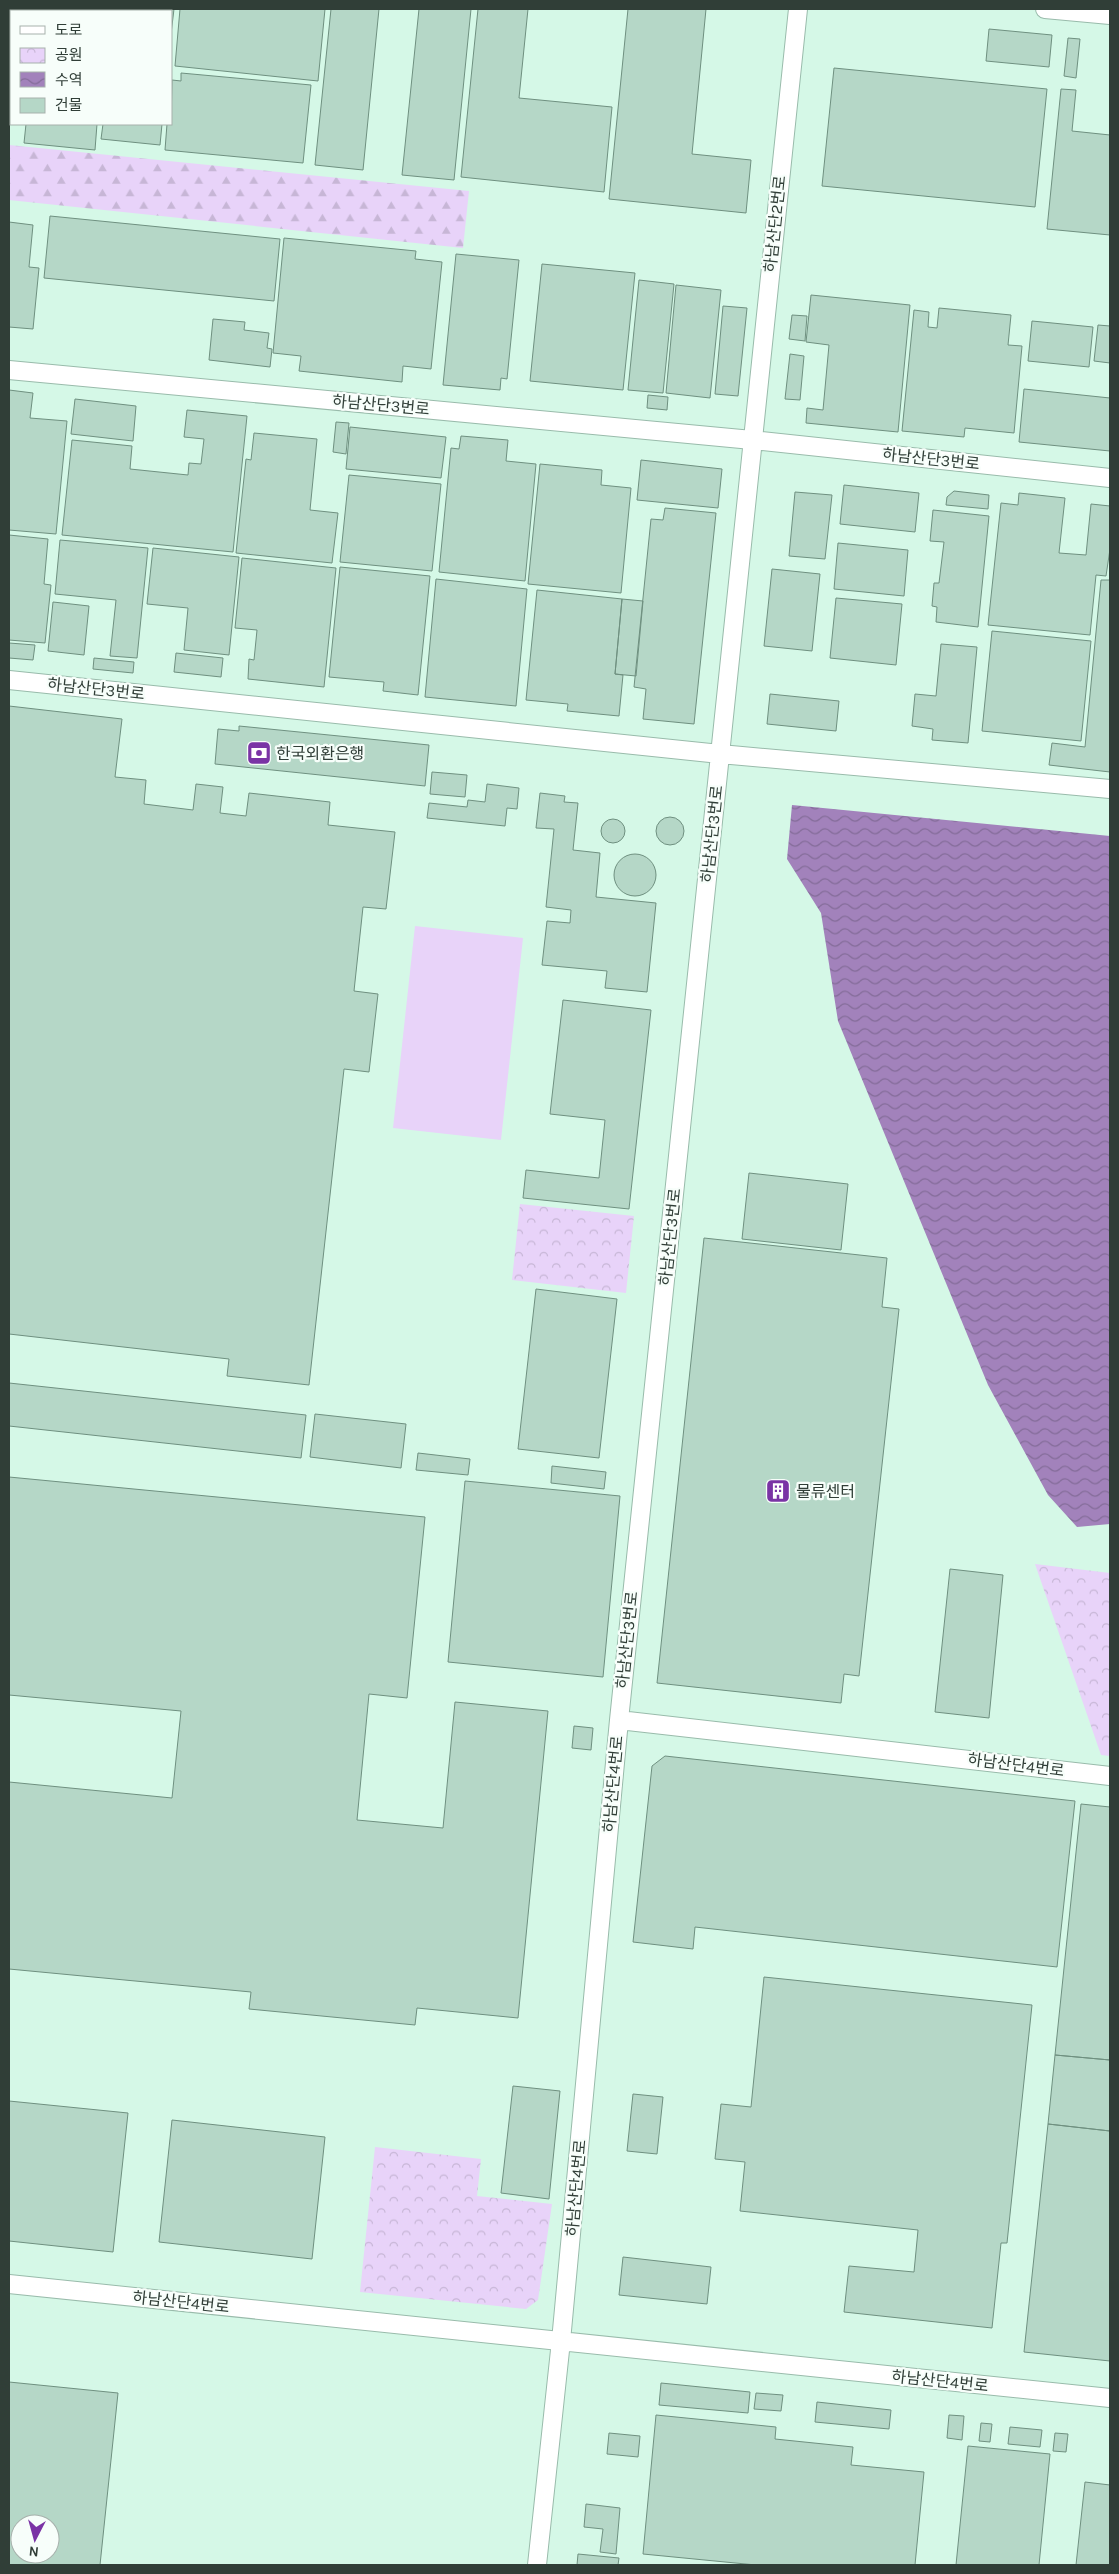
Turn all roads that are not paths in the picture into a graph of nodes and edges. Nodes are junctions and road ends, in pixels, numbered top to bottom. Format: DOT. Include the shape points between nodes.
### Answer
graph roads {
  1 [pos="798,9"];
  2 [pos="1045,9"];
  3 [pos="1110,15"];
  4 [pos="9,370"];
  5 [pos="752,440"];
  6 [pos="1110,478"];
  7 [pos="9,680"];
  8 [pos="720,754"];
  9 [pos="1110,789"];
  10 [pos="619,1720"];
  11 [pos="1110,1776"];
  12 [pos="9,2284"];
  13 [pos="562,2342"];
  14 [pos="1110,2398"];
  15 [pos="537,2565"];
  1 -- 5 [label="street, 하남산단2번로"];
  2 -- 3 [label="street"];
  4 -- 5 [label="street, 하남산단3번로"];
  5 -- 6 [label="street, 하남산단3번로"];
  5 -- 8 [label="street, 하남산단3번로"];
  7 -- 8 [label="street, 하남산단3번로"];
  8 -- 9 [label="street, 하남산단3번로"];
  8 -- 10 [label="street, 하남산단3번로"];
  10 -- 11 [label="street, 하남산단4번로"];
  10 -- 13 [label="street, 하남산단4번로"];
  12 -- 13 [label="street, 하남산단4번로"];
  13 -- 14 [label="street, 하남산단4번로"];
  13 -- 15 [label="street, 하남산단4번로"];
}
